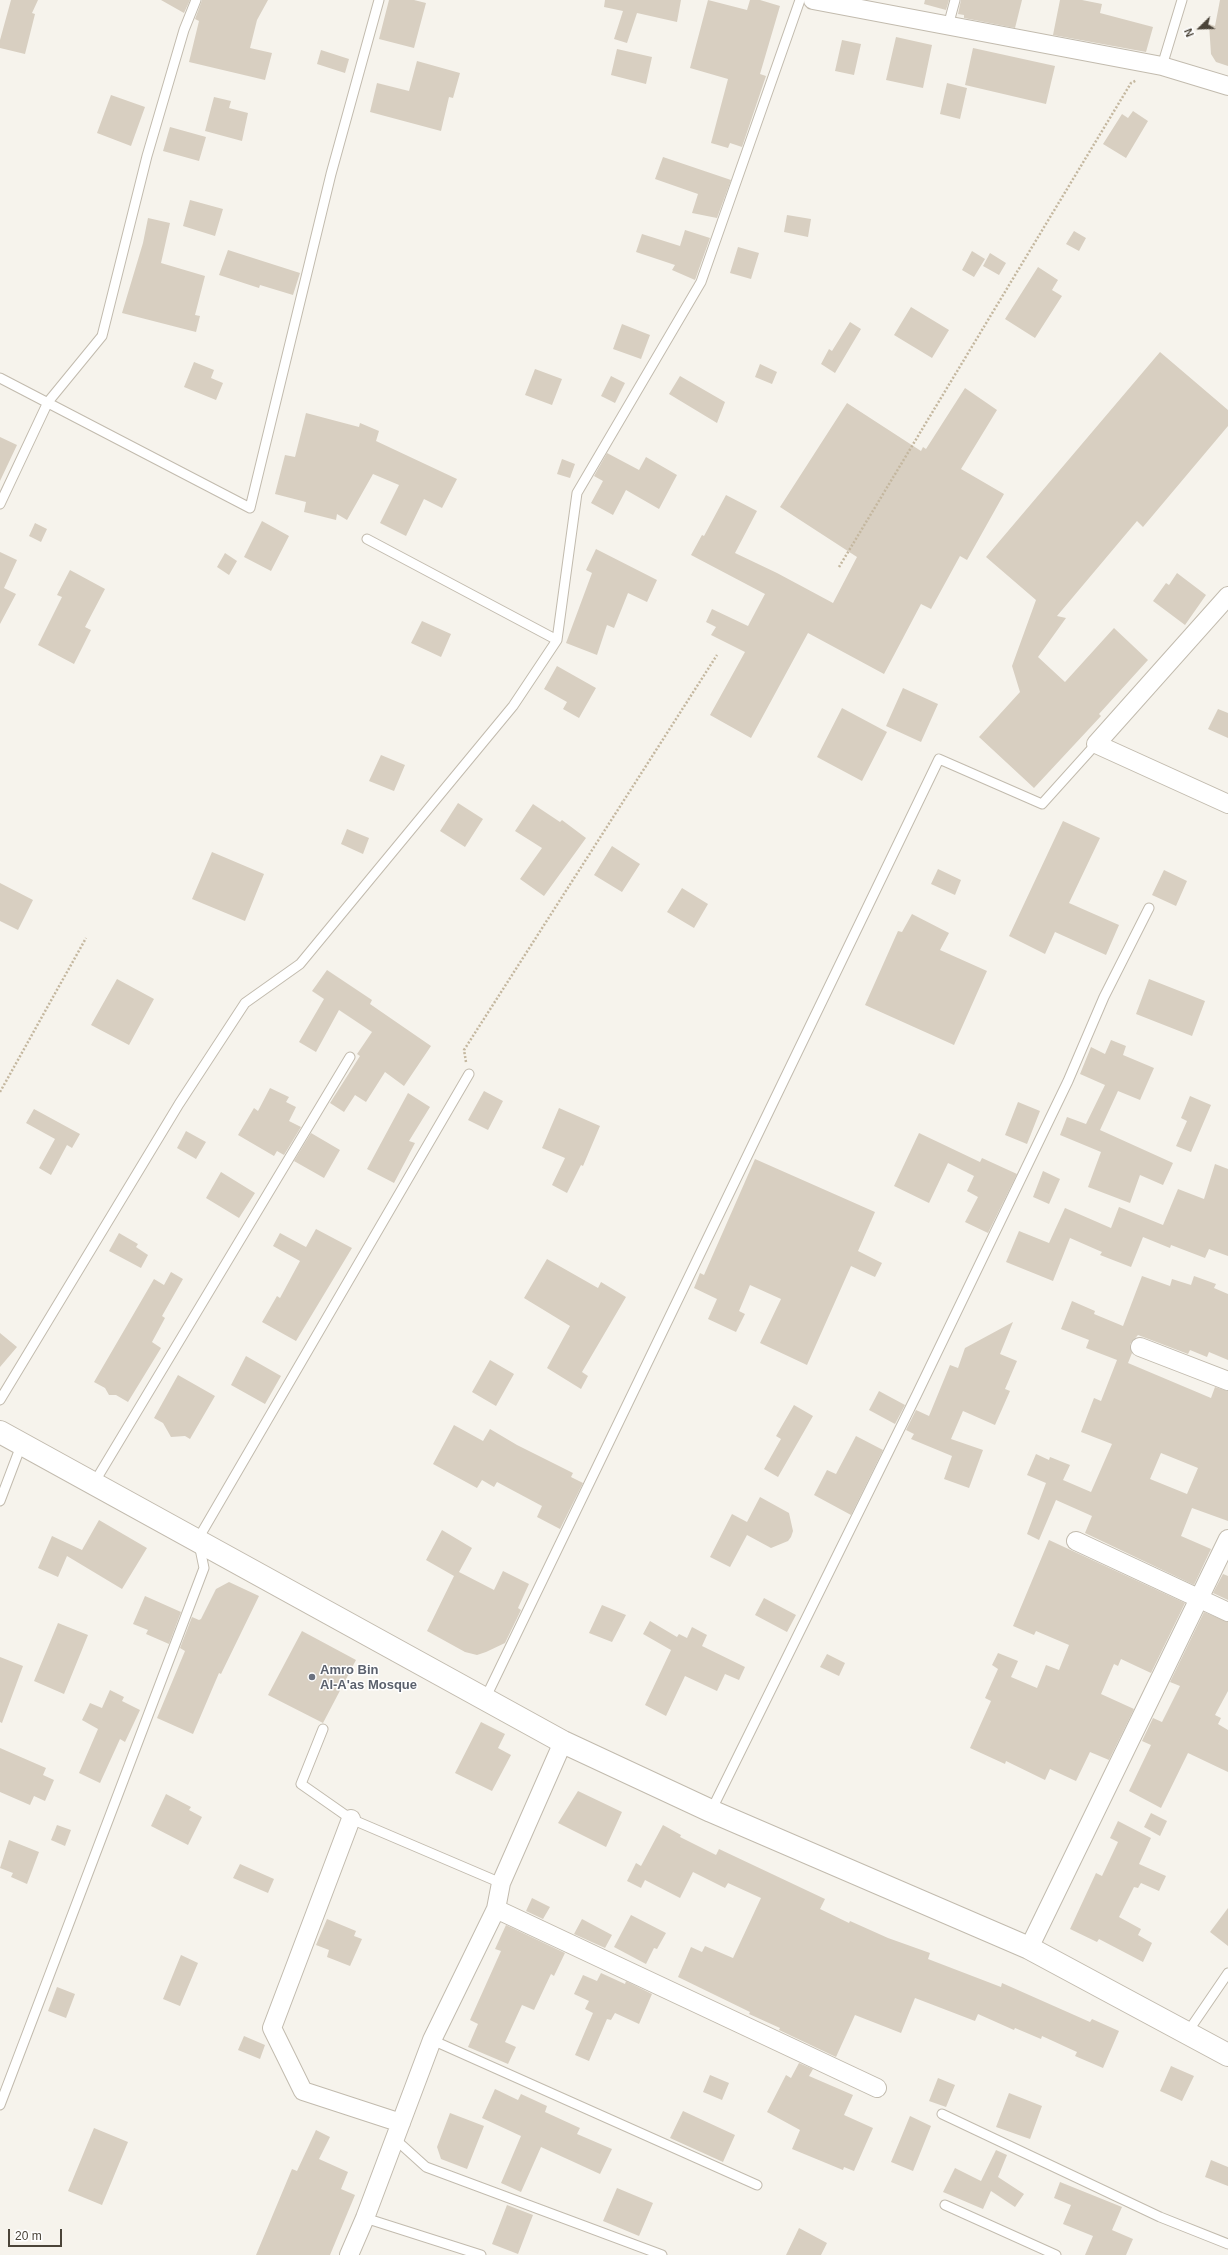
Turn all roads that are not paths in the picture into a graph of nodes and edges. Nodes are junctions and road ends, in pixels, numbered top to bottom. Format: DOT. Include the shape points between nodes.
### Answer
graph roads {
  1 [pos="196,0"];
  2 [pos="379,0"];
  3 [pos="800,0"];
  4 [pos="813,0"];
  5 [pos="955,0"];
  6 [pos="1182,0"];
  7 [pos="832,2"];
  8 [pos="948,26"];
  9 [pos="1162,66"];
  10 [pos="1228,86"];
  11 [pos="0,378"];
  12 [pos="48,402"];
  13 [pos="0,504"];
  14 [pos="367,539"];
  15 [pos="1228,596"];
  16 [pos="557,640"];
  17 [pos="1096,744"];
  18 [pos="1228,804"];
  19 [pos="1149,908"];
  20 [pos="350,1057"];
  21 [pos="469,1074"];
  22 [pos="1140,1346"];
  23 [pos="1228,1381"];
  24 [pos="0,1400"];
  25 [pos="0,1432"];
  26 [pos="22,1443"];
  27 [pos="94,1482"];
  28 [pos="0,1501"];
  29 [pos="198,1539"];
  30 [pos="1228,1539"];
  31 [pos="1076,1541"];
  32 [pos="1200,1598"];
  33 [pos="1228,1612"];
  34 [pos="486,1699"];
  35 [pos="323,1729"];
  36 [pos="563,1742"];
  37 [pos="711,1811"];
  38 [pos="352,1819"];
  39 [pos="501,1883"];
  40 [pos="496,1909"];
  41 [pos="1029,1948"];
  42 [pos="1228,1973"];
  43 [pos="1187,2033"];
  44 [pos="432,2040"];
  45 [pos="1228,2055"];
  46 [pos="877,2088"];
  47 [pos="0,2105"];
  48 [pos="942,2114"];
  49 [pos="398,2131"];
  50 [pos="756,2184"];
  51 [pos="945,2205"];
  52 [pos="366,2218"];
  53 [pos="1228,2244"];
  54 [pos="349,2255"];
  55 [pos="481,2255"];
  56 [pos="662,2255"];
  57 [pos="1056,2255"];
  1 -- 12 [label="lane" via="184,30 147,156 102,336"];
  2 -- 12 [label="lane" via="331,174 250,508"];
  3 -- 16 [label="lane" via="701,282 577,493"];
  4 -- 7 [label="street"];
  5 -- 8 [label="lane"];
  6 -- 9 [label="lane"];
  7 -- 8 [label="street"];
  8 -- 9 [label="street"];
  9 -- 10 [label="street"];
  11 -- 12 [label="lane"];
  12 -- 13 [label="lane"];
  14 -- 16 [label="lane"];
  15 -- 17 [label="street"];
  16 -- 24 [label="lane" via="513,706 300,964 245,1003 179,1104"];
  17 -- 18 [label="street"];
  17 -- 34 [label="lane" via="1042,804 938,760"];
  19 -- 37 [label="lane" via="1104,997 1068,1081 917,1394"];
  20 -- 27 [label="lane"];
  21 -- 29 [label="lane"];
  22 -- 23 [label="street"];
  25 -- 26 [label="street"];
  26 -- 27 [label="street"];
  26 -- 28 [label="lane"];
  27 -- 29 [label="street"];
  29 -- 34 [label="street"];
  29 -- 47 [label="lane" via="204,1568"];
  30 -- 32 [label="street"];
  31 -- 32 [label="street"];
  32 -- 33 [label="street"];
  32 -- 41 [label="street"];
  34 -- 36 [label="street"];
  35 -- 38 [label="lane" via="301,1784"];
  36 -- 37 [label="street"];
  36 -- 39 [label="street"];
  37 -- 41 [label="street"];
  38 -- 39 [label="lane"];
  38 -- 49 [label="street" via="272,2028 303,2091"];
  39 -- 40 [label="street"];
  40 -- 44 [label="street"];
  40 -- 46 [label="street"];
  41 -- 43 [label="street"];
  42 -- 43 [label="lane"];
  43 -- 45 [label="street"];
  44 -- 49 [label="street"];
  44 -- 50 [label="lane"];
  48 -- 53 [label="lane" via="1160,2217"];
  49 -- 52 [label="street"];
  49 -- 56 [label="lane" via="426,2167"];
  51 -- 57 [label="lane"];
  52 -- 54 [label="street"];
  52 -- 55 [label="lane"];
}
